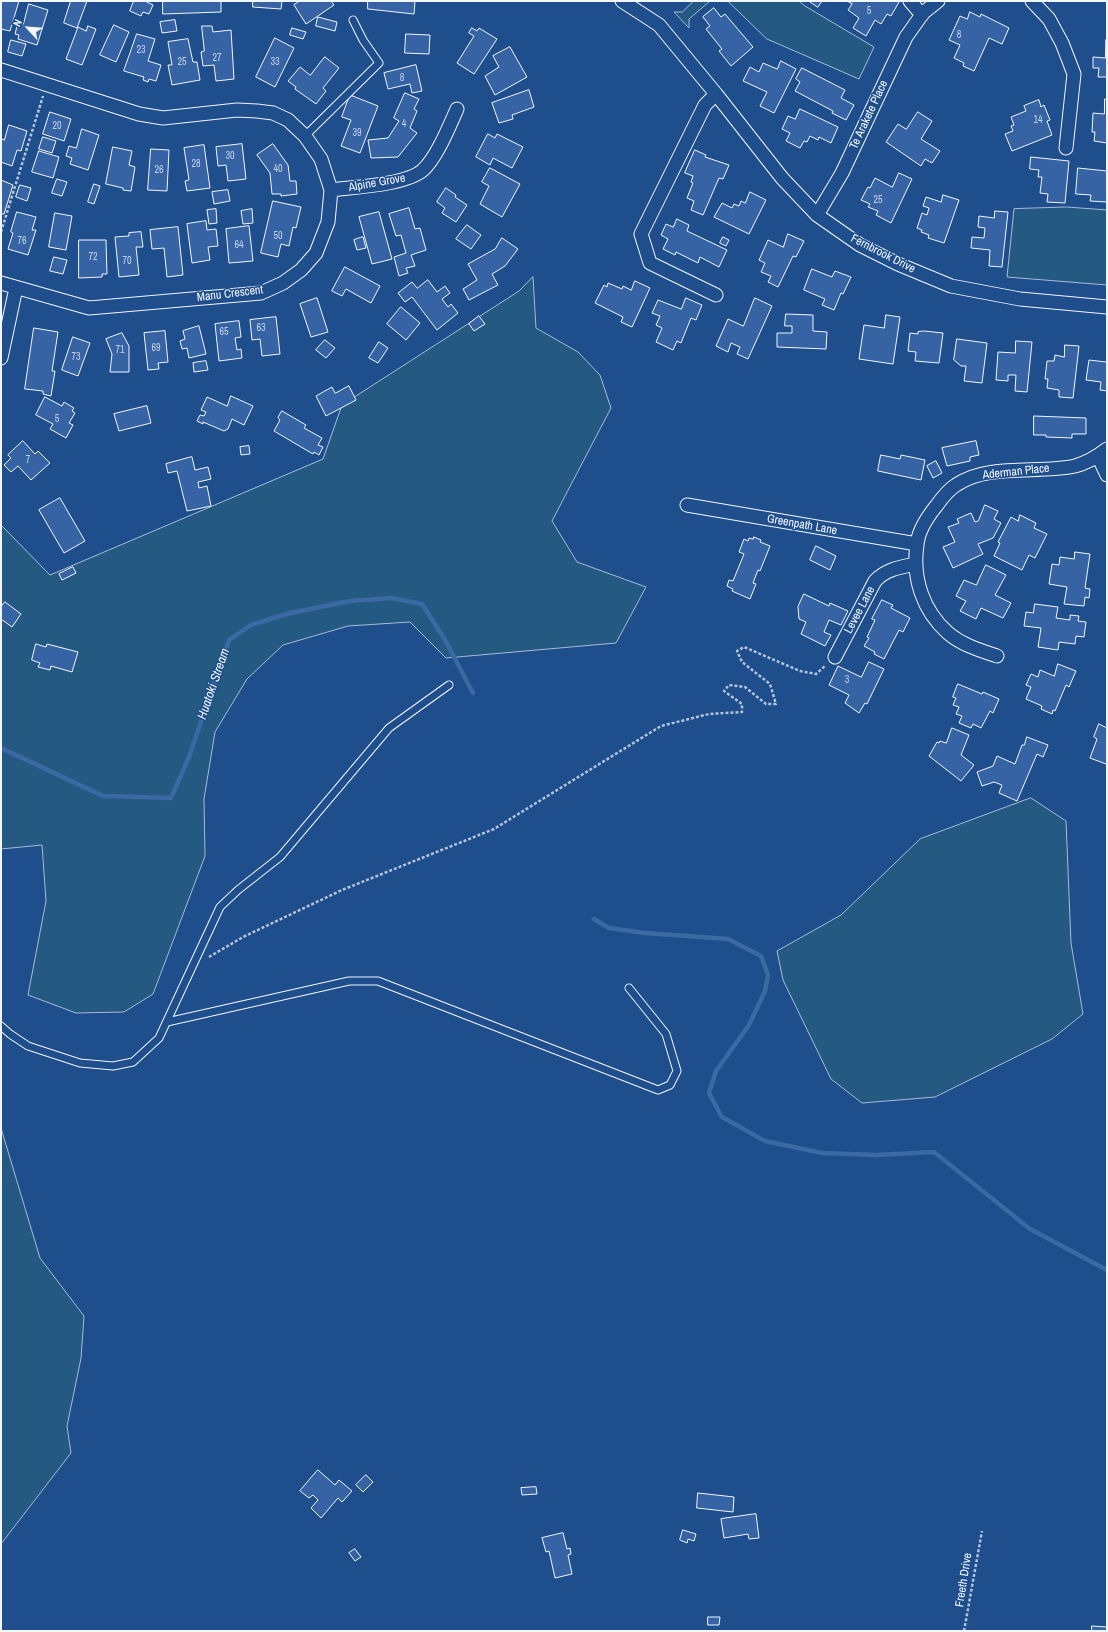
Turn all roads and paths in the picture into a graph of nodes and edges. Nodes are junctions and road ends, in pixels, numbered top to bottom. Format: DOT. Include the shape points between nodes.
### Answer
graph roads {
  1 [pos="622,1"];
  2 [pos="910,1"];
  3 [pos="938,1"];
  4 [pos="1032,1"];
  5 [pos="922,15"];
  6 [pos="353,20"];
  7 [pos="1,70"];
  8 [pos="47,84"];
  9 [pos="716,94"];
  10 [pos="458,109"];
  11 [pos="305,136"];
  12 [pos="1066,148"];
  13 [pos="331,190"];
  14 [pos="817,215"];
  15 [pos="1,232"];
  16 [pos="1,283"];
  17 [pos="16,288"];
  18 [pos="716,295"];
  19 [pos="1107,307"];
  20 [pos="1,358"];
  21 [pos="1102,453"];
  22 [pos="1107,476"];
  23 [pos="687,505"];
  24 [pos="917,544"];
  25 [pos="916,564"];
  26 [pos="997,656"];
  27 [pos="835,657"];
  28 [pos="449,685"];
  29 [pos="192,967"];
  30 [pos="629,988"];
  31 [pos="166,1022"];
  32 [pos="1,1026"];
  33 [pos="982,1531"];
  34 [pos="964,1631"];
  1 -- 9 [label="street, Fernbrook Drive" via="659,25"];
  2 -- 5 [label="street"];
  3 -- 5 [label="street, Te Arakete Place"];
  4 -- 12 [label="street" via="1049,19 1074,74"];
  5 -- 14 [label="street, Te Arakete Place" via="906,37 842,173"];
  6 -- 11 [label="lane" via="379,63"];
  7 -- 8 [label="street, Manu Crescent"];
  8 -- 11 [label="street, Manu Crescent" via="139,114 163,118 237,110 273,113 288,120"];
  8 -- 15 [label="path"];
  9 -- 14 [label="street, Fernbrook Drive" via="782,178"];
  9 -- 18 [label="street" via="705,105 641,234 650,263"];
  10 -- 13 [label="street, Alpine Grove" via="440,147 423,170 406,180"];
  11 -- 13 [label="street, Manu Crescent" via="320,159"];
  13 -- 17 [label="street, Manu Crescent" via="328,222 316,253 301,270 283,284 261,293 89,308"];
  14 -- 19 [label="street, Fernbrook Drive" via="860,245 951,286 1020,299"];
  16 -- 17 [label="street, Manu Crescent"];
  17 -- 20 [label="street"];
  21 -- 22 [label="street"];
  21 -- 24 [label="street, Aderman Place" via="1075,466 986,473 956,485 942,497 931,513 921,530"];
  23 -- 24 [label="street, Greenpath Lane"];
  24 -- 25 [label="street, Aderman Place"];
  25 -- 26 [label="street, Aderman Place" via="924,603 932,616 948,633 969,647"];
  25 -- 27 [label="street, Levee Lane" via="886,571 880,575"];
  27 -- 29 [label="path" via="816,674 800,671 744,646 737,651 742,662 770,684 776,704 766,704 745,687 729,685 724,691 742,704 742,712 709,714 661,726 494,829 342,890 243,937"];
  28 -- 29 [label="lane" via="389,728 280,857 220,907"];
  29 -- 31 [label="lane"];
  30 -- 31 [label="lane" via="666,1034 677,1071 670,1085 658,1090 378,981 349,981"];
  31 -- 32 [label="lane" via="159,1038 133,1062 113,1066 80,1063 28,1046"];
  33 -- 34 [label="path, Freeth Drive"];
}
